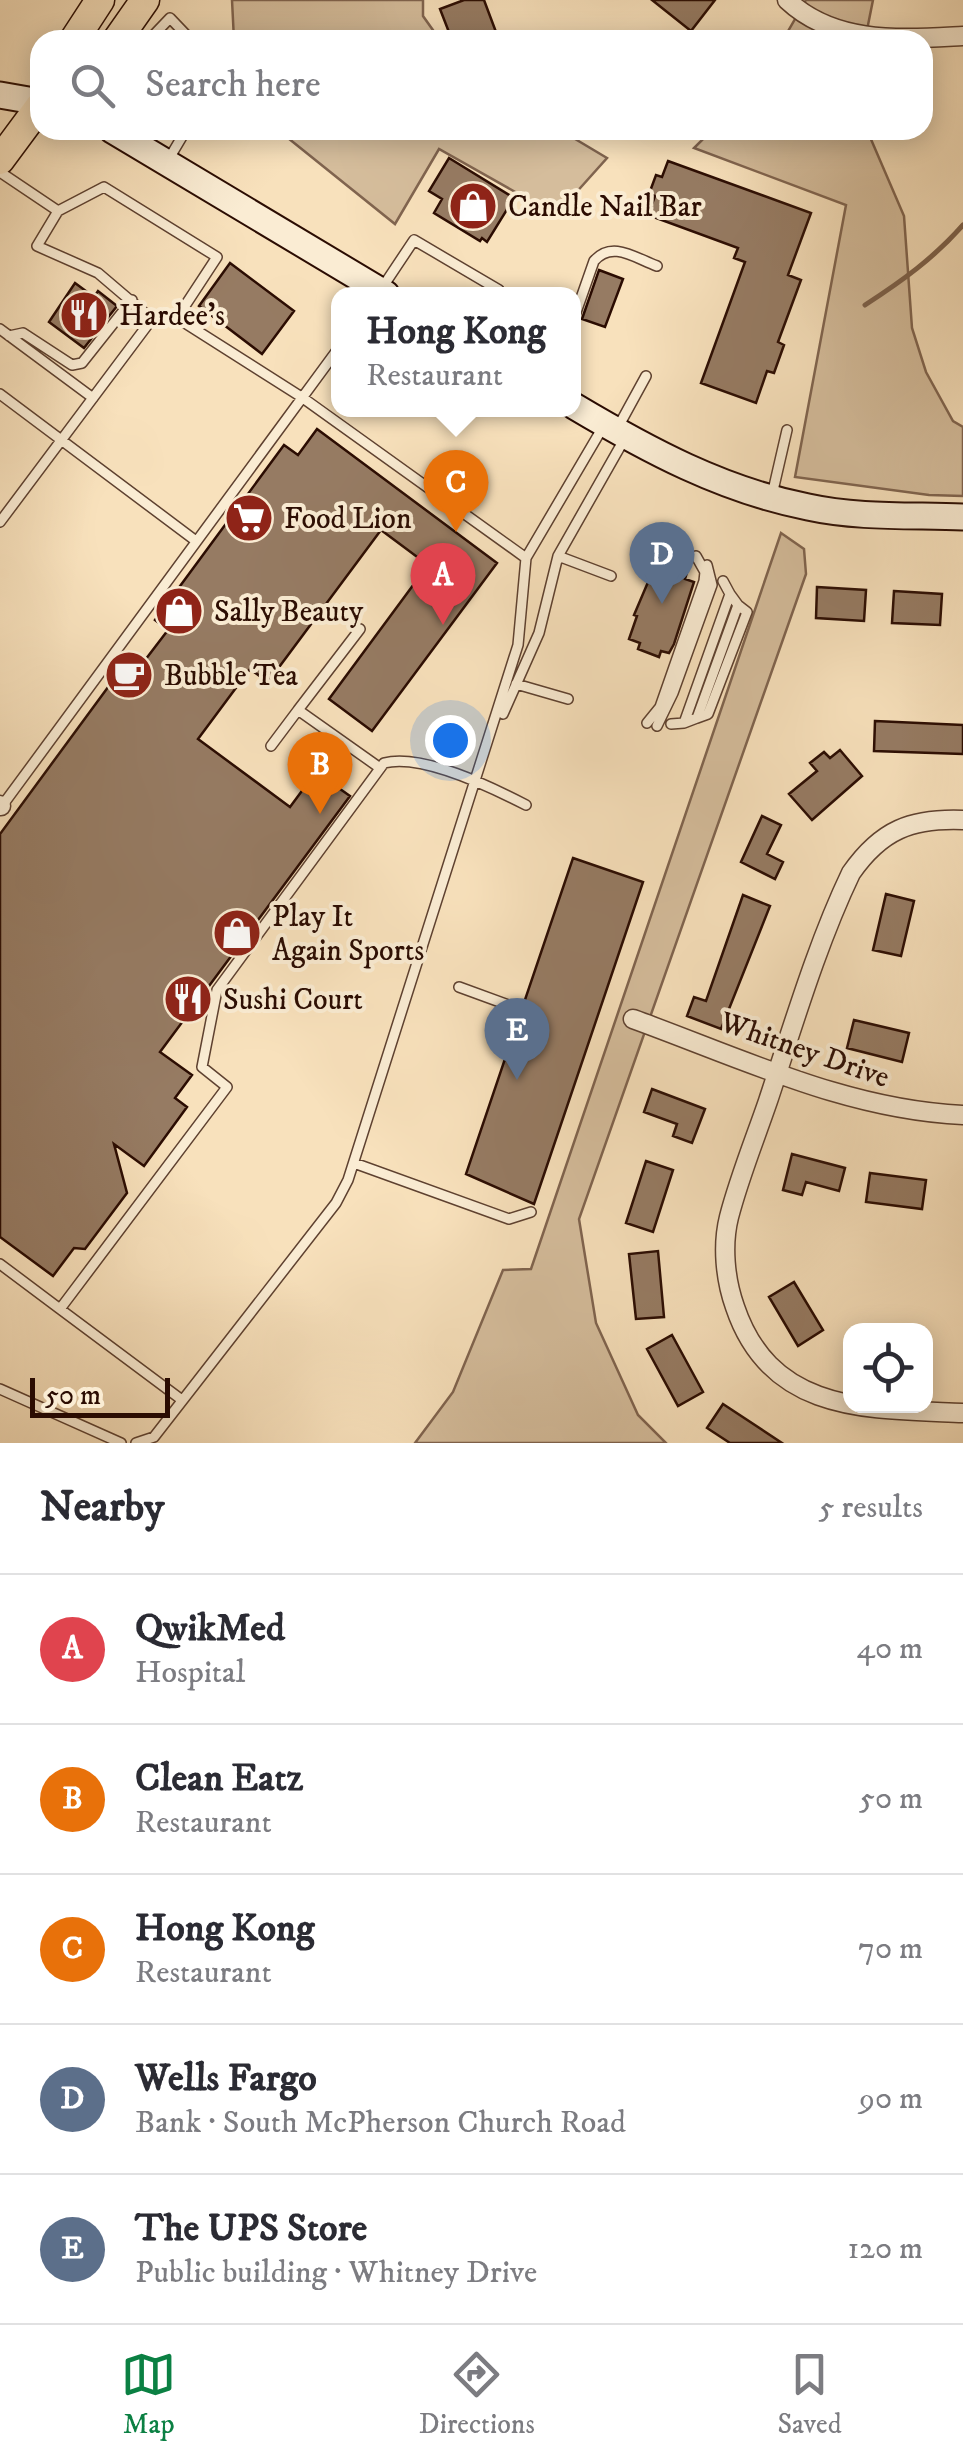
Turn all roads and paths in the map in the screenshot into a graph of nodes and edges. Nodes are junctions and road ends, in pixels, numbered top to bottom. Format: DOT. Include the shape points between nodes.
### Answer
graph roads {
  1 [pos="100,0"];
  2 [pos="145,0"];
  3 [pos="787,0"];
  4 [pos="170,18"];
  5 [pos="80,30"];
  6 [pos="133,30"];
  7 [pos="146,30"];
  8 [pos="181,30"];
  9 [pos="837,30"];
  10 [pos="963,36"];
  11 [pos="933,37"];
  12 [pos="0,95"];
  13 [pos="30,102"];
  14 [pos="30,118"];
  15 [pos="137,140"];
  16 [pos="180,140"];
  17 [pos="0,160"];
  18 [pos="167,162"];
  19 [pos="0,172"];
  20 [pos="58,211"];
  21 [pos="657,266"];
  22 [pos="371,287"];
  23 [pos="385,287"];
  24 [pos="494,287"];
  25 [pos="581,298"];
  26 [pos="132,300"];
  27 [pos="152,318"];
  28 [pos="176,318"];
  29 [pos="4,333"];
  30 [pos="331,358"];
  31 [pos="646,376"];
  32 [pos="0,394"];
  33 [pos="93,398"];
  34 [pos="303,398"];
  35 [pos="581,410"];
  36 [pos="788,430"];
  37 [pos="615,431"];
  38 [pos="61,441"];
  39 [pos="772,498"];
  40 [pos="963,517"];
  41 [pos="0,522"];
  42 [pos="196,541"];
  43 [pos="558,556"];
  44 [pos="696,556"];
  45 [pos="526,558"];
  46 [pos="706,562"];
  47 [pos="611,576"];
  48 [pos="723,581"];
  49 [pos="730,594"];
  50 [pos="360,628"];
  51 [pos="516,684"];
  52 [pos="568,699"];
  53 [pos="298,710"];
  54 [pos="684,722"];
  55 [pos="670,724"];
  56 [pos="270,746"];
  57 [pos="487,749"];
  58 [pos="380,768"];
  59 [pos="477,780"];
  60 [pos="526,805"];
  61 [pos="0,807"];
  62 [pos="963,820"];
  63 [pos="459,987"];
  64 [pos="511,1006"];
  65 [pos="634,1018"];
  66 [pos="778,1072"];
  67 [pos="963,1114"];
  68 [pos="354,1163"];
  69 [pos="531,1212"];
  70 [pos="0,1264"];
  71 [pos="60,1309"];
  72 [pos="0,1389"];
  73 [pos="182,1400"];
  74 [pos="963,1412"];
  75 [pos="121,1443"];
  76 [pos="136,1443"];
  1 -- 5 [label="main road"];
  2 -- 4 [label="lane"];
  2 -- 6 [label="main road"];
  3 -- 9 [label="street"];
  4 -- 7 [label="lane"];
  4 -- 8 [label="lane"];
  10 -- 11 [label="street"];
  12 -- 13 [label="main road"];
  14 -- 17 [label="main road"];
  15 -- 18 [label="main road"];
  16 -- 18 [label="lane"];
  18 -- 22 [label="main road"];
  19 -- 20 [label="lane"];
  20 -- 26 [label="lane" via="37,246 98,273"];
  20 -- 28 [label="lane" via="104,187 217,256"];
  21 -- 25 [label="lane" via="614,250 600,254"];
  23 -- 24 [label="lane" via="414,240"];
  26 -- 27 [label="lane"];
  26 -- 29 [label="lane" via="82,363 72,366 24,333"];
  27 -- 28 [label="lane"];
  27 -- 33 [label="lane"];
  28 -- 34 [label="lane"];
  29 -- 33 [label="lane"];
  30 -- 34 [label="lane"];
  31 -- 37 [label="lane"];
  32 -- 38 [label="lane"];
  33 -- 38 [label="lane"];
  34 -- 42 [label="lane"];
  34 -- 45 [label="lane"];
  35 -- 37 [label="main road"];
  36 -- 39 [label="lane"];
  37 -- 39 [label="main road" via="698,473"];
  37 -- 43 [label="lane"];
  37 -- 45 [label="lane"];
  38 -- 41 [label="lane"];
  38 -- 42 [label="lane"];
  39 -- 40 [label="main road" via="846,512"];
  42 -- 61 [label="lane"];
  43 -- 47 [label="lane"];
  43 -- 51 [label="lane" via="539,634"];
  44 -- 46 [label="lane" via="704,581 652,724 673,693 712,585"];
  45 -- 57 [label="lane" via="518,646"];
  48 -- 49 [label="lane"];
  49 -- 54 [label="lane"];
  49 -- 54 [label="lane" via="738,604 697,718"];
  50 -- 53 [label="lane"];
  51 -- 52 [label="lane"];
  51 -- 57 [label="lane"];
  53 -- 56 [label="lane"];
  53 -- 58 [label="lane"];
  54 -- 55 [label="lane"];
  57 -- 59 [label="lane"];
  58 -- 59 [label="lane" via="398,760"];
  58 -- 71 [label="lane" via="217,990 202,1066 226,1087"];
  59 -- 60 [label="lane"];
  59 -- 68 [label="lane"];
  62 -- 66 [label="street" via="896,829 858,862"];
  63 -- 64 [label="lane"];
  65 -- 66 [label="street, Whitney Drive"];
  66 -- 67 [label="street, Whitney Drive" via="848,1098"];
  66 -- 74 [label="street" via="726,1233 732,1298 746,1333 768,1364 821,1398 875,1409"];
  68 -- 69 [label="lane" via="508,1219"];
  68 -- 73 [label="lane" via="336,1203"];
  70 -- 71 [label="lane"];
  71 -- 73 [label="lane"];
  72 -- 75 [label="lane"];
  73 -- 76 [label="lane" via="154,1437"];
}
